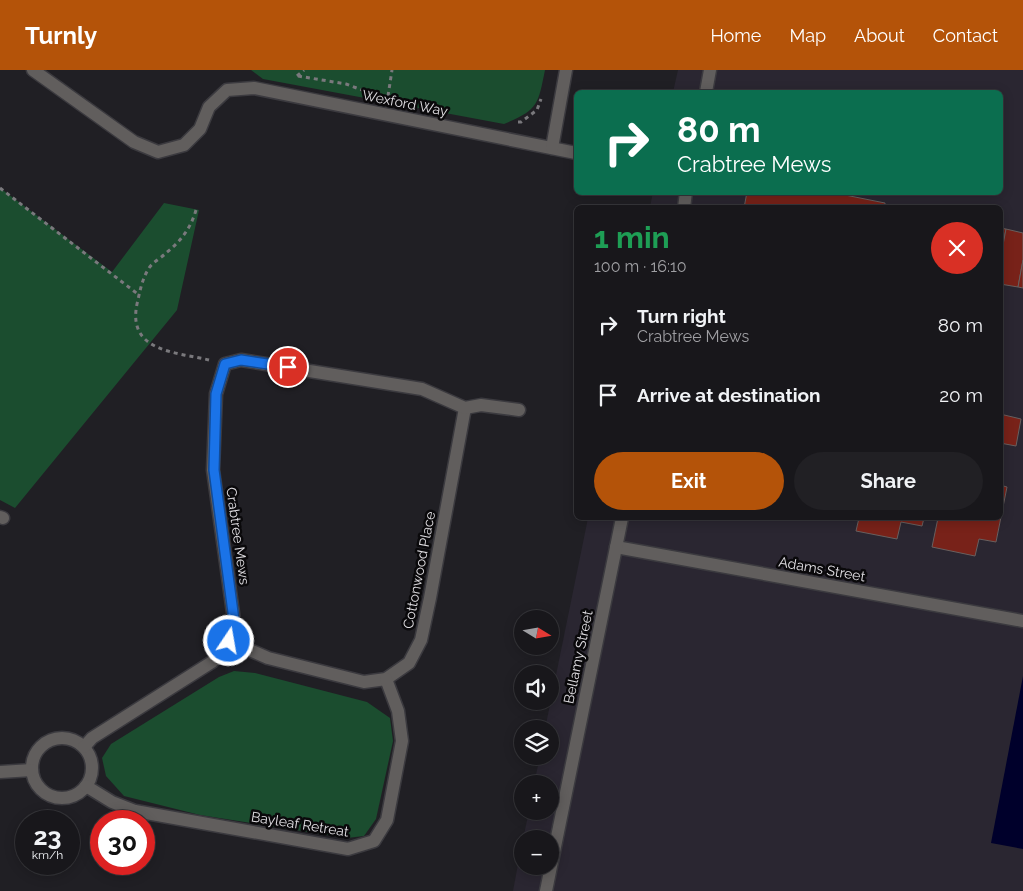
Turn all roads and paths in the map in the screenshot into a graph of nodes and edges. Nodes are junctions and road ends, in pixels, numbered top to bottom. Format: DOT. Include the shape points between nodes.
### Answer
graph roads {
  1 [pos="33,70"];
  2 [pos="566,70"];
  3 [pos="710,70"];
  4 [pos="706,90"];
  5 [pos="542,96"];
  6 [pos="513,122"];
  7 [pos="552,148"];
  8 [pos="574,153"];
  9 [pos="0,188"];
  10 [pos="196,210"];
  11 [pos="139,295"];
  12 [pos="225,364"];
  13 [pos="465,408"];
  14 [pos="519,410"];
  15 [pos="622,520"];
  16 [pos="616,547"];
  17 [pos="1023,621"];
  18 [pos="229,641"];
  19 [pos="386,679"];
  20 [pos="84,747"];
  21 [pos="32,770"];
  22 [pos="0,772"];
  23 [pos="86,786"];
  24 [pos="546,891"];
  1 -- 7 [label="street, Wexford Way" via="134,142 158,152 184,145 200,129 209,107 227,90 254,88"];
  2 -- 7 [label="street"];
  3 -- 4 [label="street"];
  5 -- 6 [label="path" via="536,110 521,122"];
  7 -- 8 [label="street, Wexford Way"];
  9 -- 11 [label="path"];
  10 -- 11 [label="path" via="182,239 150,266"];
  11 -- 12 [label="path" via="135,316 139,333 155,347"];
  12 -- 13 [label="street" via="241,360 422,390"];
  12 -- 18 [label="street, Crabtree Mews" via="216,394 214,470 234,620"];
  13 -- 14 [label="street" via="481,405"];
  13 -- 19 [label="street, Cottonwood Place" via="421,640 409,663"];
  15 -- 16 [label="street, Bellamy Street"];
  16 -- 17 [label="street, Adams Street"];
  16 -- 24 [label="street, Bellamy Street"];
  18 -- 19 [label="street, Cottonwood Place" via="268,658 364,682"];
  18 -- 20 [label="street" via="212,662 92,738"];
  19 -- 23 [label="street, Bayleaf Retreat" via="398,711 402,741 387,820 374,841 348,849 202,824 135,811"];
  20 -- 21 [label="street" via="68,738 50,740 36,752"];
  20 -- 23 [label="street" via="92,767"];
  21 -- 22 [label="street"];
  21 -- 23 [label="street" via="35,782 43,792 55,797 79,793"];
}
